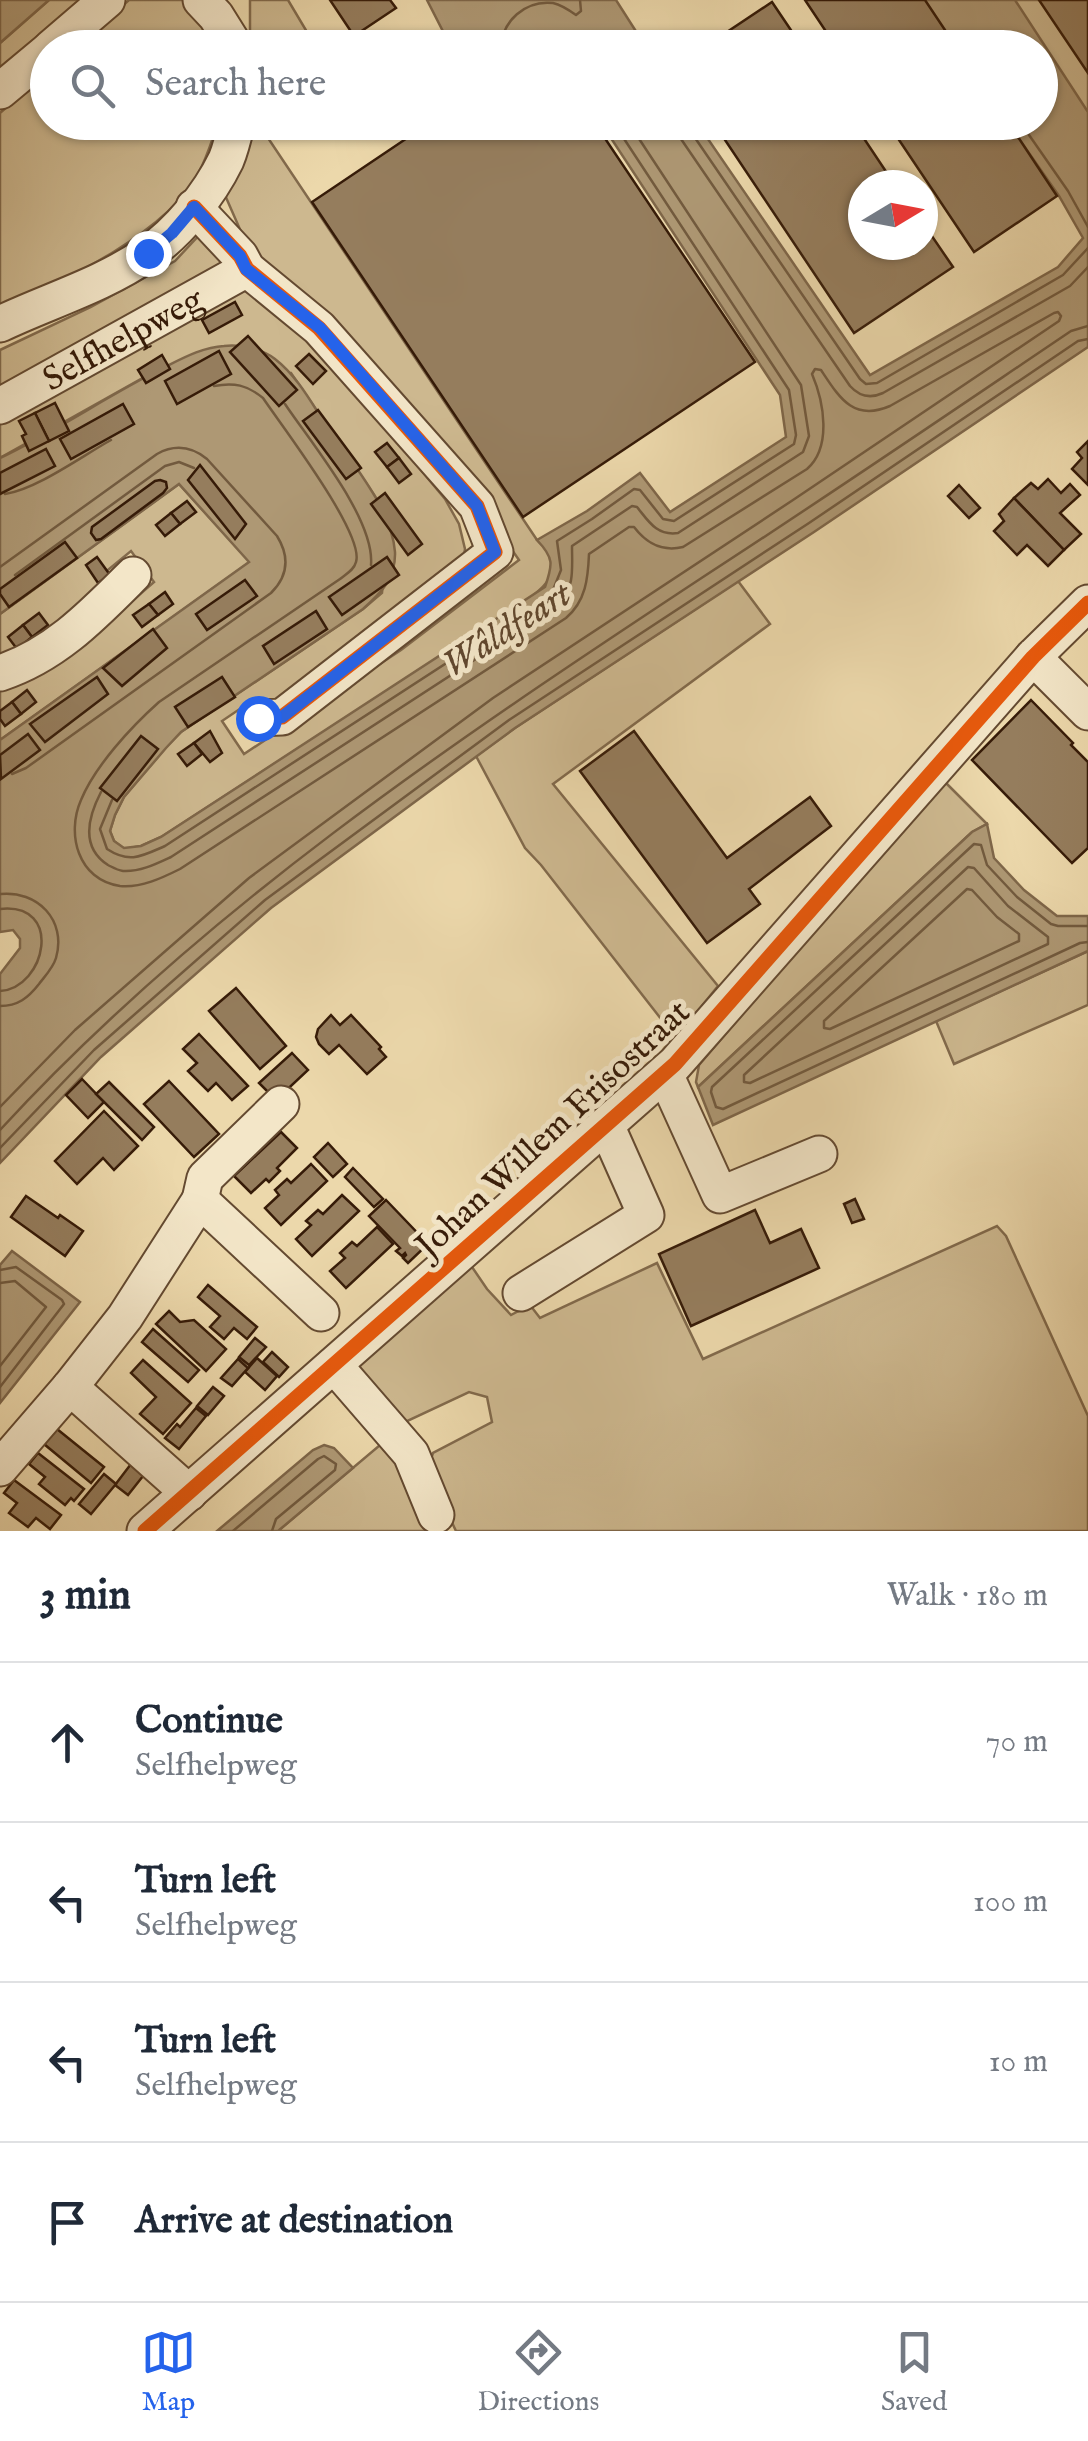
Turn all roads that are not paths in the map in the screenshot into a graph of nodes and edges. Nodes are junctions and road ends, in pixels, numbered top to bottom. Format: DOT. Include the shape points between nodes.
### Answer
graph roads {
  1 [pos="107,0"];
  2 [pos="201,0"];
  3 [pos="71,30"];
  4 [pos="225,30"];
  5 [pos="30,65"];
  6 [pos="0,91"];
  7 [pos="232,140"];
  8 [pos="194,207"];
  9 [pos="246,269"];
  10 [pos="0,324"];
  11 [pos="0,406"];
  12 [pos="133,575"];
  13 [pos="1088,603"];
  14 [pos="1034,657"];
  15 [pos="0,673"];
  16 [pos="1088,712"];
  17 [pos="258,718"];
  18 [pos="665,1074"];
  19 [pos="281,1104"];
  20 [pos="606,1126"];
  21 [pos="819,1154"];
  22 [pos="200,1200"];
  23 [pos="521,1293"];
  24 [pos="321,1313"];
  25 [pos="334,1365"];
  26 [pos="70,1387"];
  27 [pos="0,1468"];
  28 [pos="189,1492"];
  29 [pos="436,1515"];
  30 [pos="145,1531"];
  1 -- 3 [label="street"];
  2 -- 4 [label="street"];
  5 -- 6 [label="street"];
  7 -- 8 [label="street, Selfhelpweg"];
  8 -- 9 [label="street, Selfhelpweg"];
  8 -- 10 [label="street, Selfhelpweg" via="172,233 117,272"];
  9 -- 11 [label="street, Selfhelpweg"];
  9 -- 17 [label="street, Selfhelpweg" via="320,328 477,506 495,552 282,717"];
  12 -- 15 [label="street" via="49,651"];
  13 -- 14 [label="street, Johan Willem Frisostraat"];
  14 -- 16 [label="street"];
  14 -- 18 [label="street, Johan Willem Frisostraat"];
  18 -- 20 [label="street, Johan Willem Frisostraat"];
  18 -- 21 [label="street" via="720,1194"];
  19 -- 22 [label="street" via="205,1178"];
  20 -- 23 [label="street" via="646,1215"];
  20 -- 25 [label="street, Johan Willem Frisostraat"];
  22 -- 24 [label="street"];
  22 -- 26 [label="street"];
  25 -- 28 [label="street, Johan Willem Frisostraat"];
  25 -- 29 [label="street" via="411,1454"];
  26 -- 27 [label="street"];
  26 -- 28 [label="street"];
  28 -- 30 [label="street, Johan Willem Frisostraat"];
}
